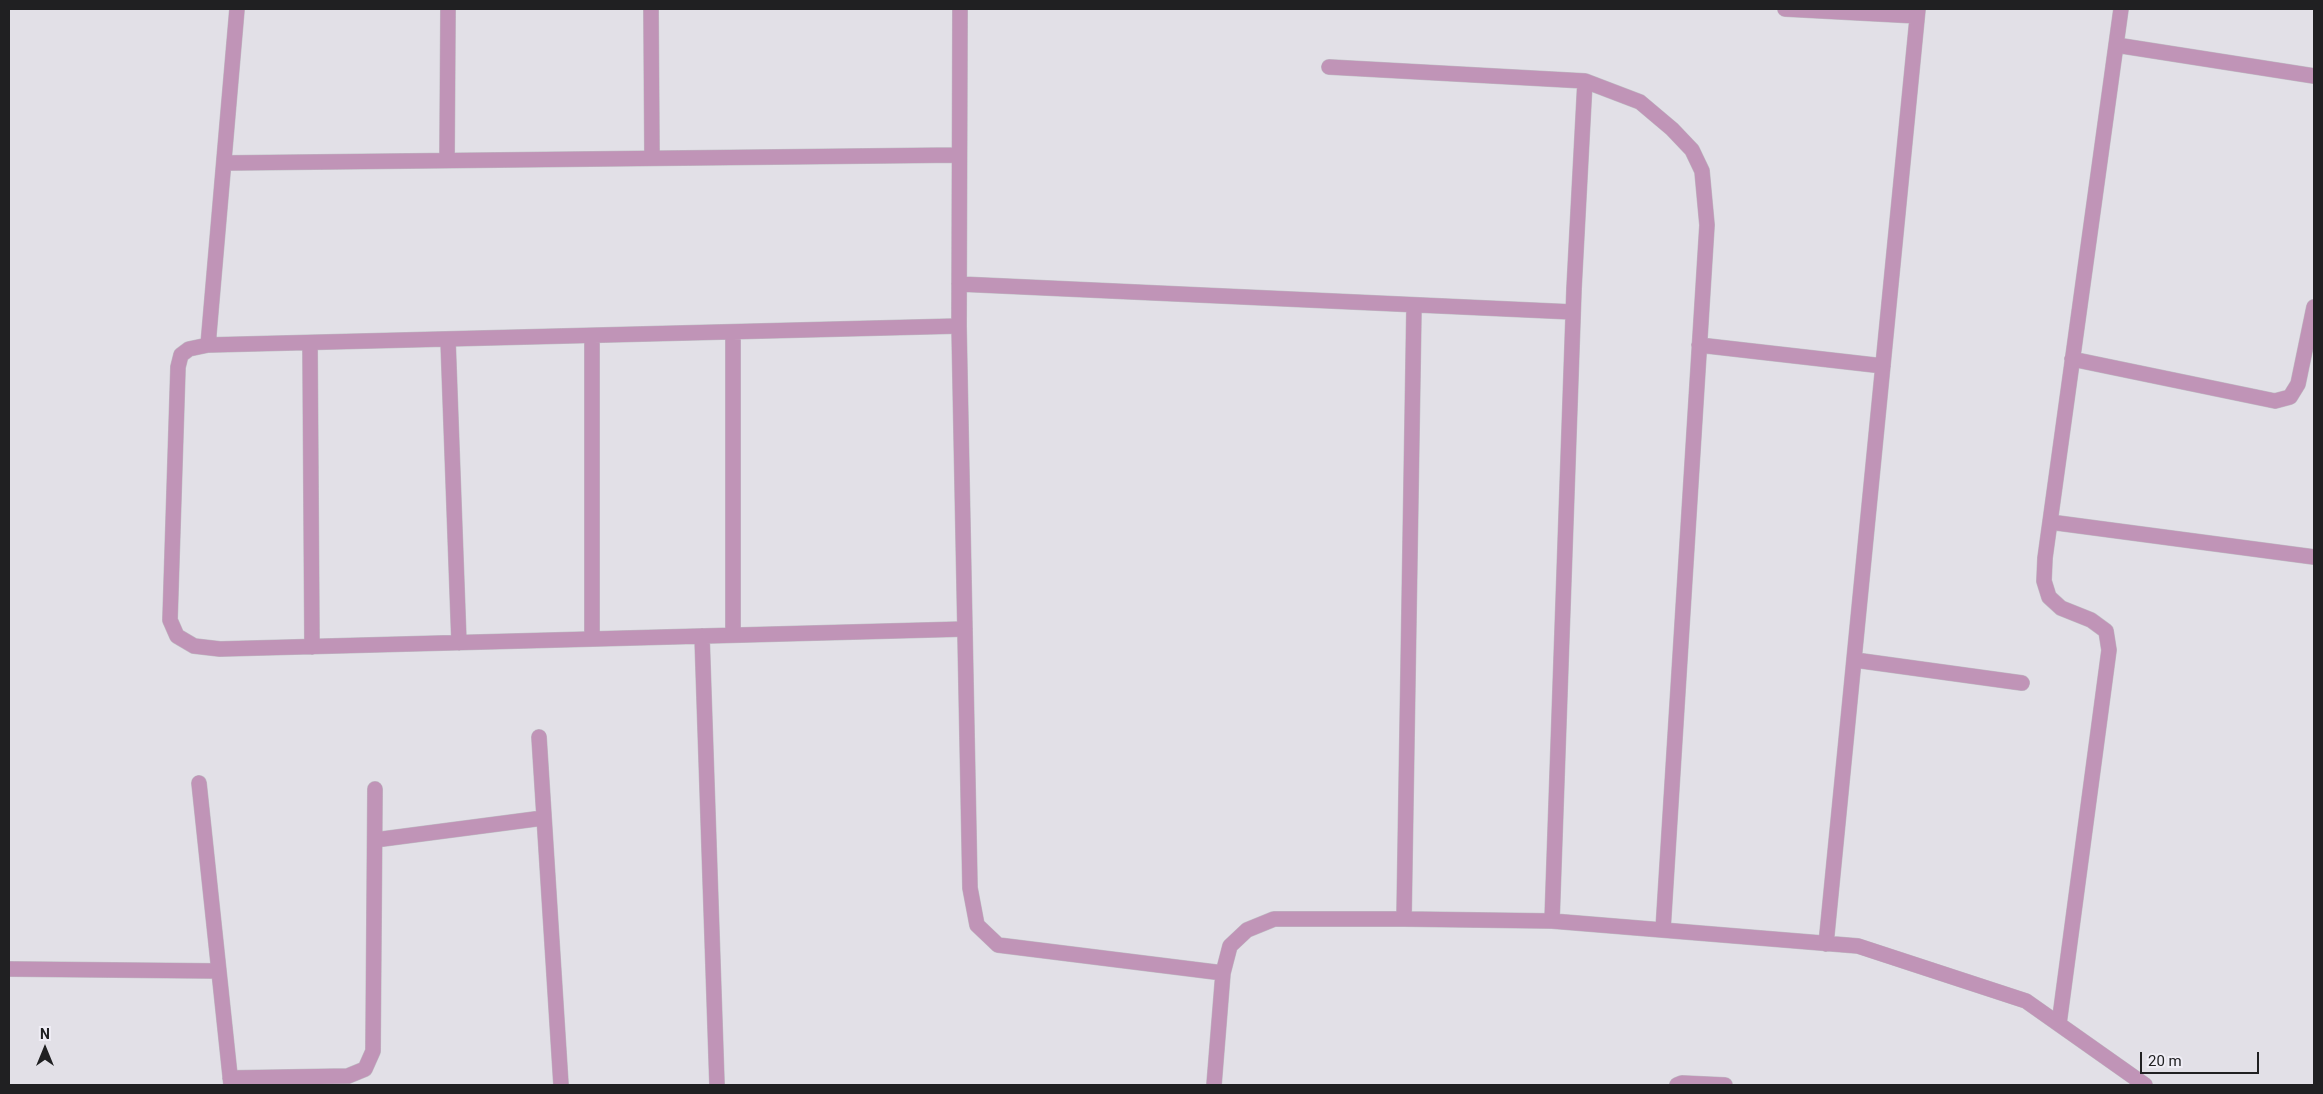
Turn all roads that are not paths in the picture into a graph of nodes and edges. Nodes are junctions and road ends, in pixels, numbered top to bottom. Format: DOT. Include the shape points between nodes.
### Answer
graph roads {
  1 [pos="237,9"];
  2 [pos="448,9"];
  3 [pos="651,9"];
  4 [pos="960,9"];
  5 [pos="1785,9"];
  6 [pos="2121,9"];
  7 [pos="1918,12"];
  8 [pos="2116,45"];
  9 [pos="1329,67"];
  10 [pos="2314,76"];
  11 [pos="1585,81"];
  12 [pos="959,155"];
  13 [pos="652,158"];
  14 [pos="447,160"];
  15 [pos="224,162"];
  16 [pos="958,284"];
  17 [pos="1414,306"];
  18 [pos="2314,307"];
  19 [pos="1573,312"];
  20 [pos="959,326"];
  21 [pos="733,332"];
  22 [pos="592,336"];
  23 [pos="448,340"];
  24 [pos="310,343"];
  25 [pos="1700,345"];
  26 [pos="208,346"];
  27 [pos="2072,359"];
  28 [pos="1884,366"];
  29 [pos="2050,522"];
  30 [pos="2314,557"];
  31 [pos="965,629"];
  32 [pos="733,635"];
  33 [pos="702,636"];
  34 [pos="592,639"];
  35 [pos="459,643"];
  36 [pos="312,647"];
  37 [pos="1855,660"];
  38 [pos="2022,683"];
  39 [pos="539,737"];
  40 [pos="198,783"];
  41 [pos="375,789"];
  42 [pos="543,818"];
  43 [pos="375,840"];
  44 [pos="1404,919"];
  45 [pos="1552,921"];
  46 [pos="1663,930"];
  47 [pos="1826,944"];
  48 [pos="9,969"];
  49 [pos="219,971"];
  50 [pos="1224,973"];
  51 [pos="2059,1024"];
  52 [pos="230,1082"];
  53 [pos="561,1085"];
  54 [pos="717,1085"];
  55 [pos="1214,1085"];
  56 [pos="1678,1085"];
  57 [pos="1725,1085"];
  58 [pos="2145,1085"];
  1 -- 15 [label="street"];
  2 -- 14 [label="street"];
  3 -- 13 [label="street"];
  4 -- 12 [label="street"];
  5 -- 7 [label="street"];
  6 -- 8 [label="street"];
  7 -- 28 [label="street"];
  8 -- 10 [label="street"];
  8 -- 27 [label="street"];
  9 -- 11 [label="street"];
  11 -- 19 [label="street"];
  11 -- 25 [label="street" via="1640,102 1692,150 1702,171 1707,225"];
  12 -- 13 [label="street"];
  12 -- 16 [label="street"];
  13 -- 14 [label="street"];
  14 -- 15 [label="street"];
  15 -- 26 [label="street"];
  16 -- 17 [label="street"];
  16 -- 20 [label="street"];
  17 -- 19 [label="street"];
  17 -- 44 [label="street"];
  18 -- 27 [label="street" via="2298,384 2290,397 2275,401"];
  19 -- 45 [label="street"];
  20 -- 21 [label="street"];
  20 -- 31 [label="street"];
  21 -- 22 [label="street"];
  21 -- 32 [label="street"];
  22 -- 23 [label="street"];
  22 -- 34 [label="street"];
  23 -- 24 [label="street"];
  23 -- 35 [label="street"];
  24 -- 26 [label="street"];
  24 -- 36 [label="street"];
  25 -- 28 [label="street"];
  25 -- 46 [label="street"];
  26 -- 36 [label="street" via="189,349 181,355 178,367 170,620 177,636 194,646 220,649"];
  27 -- 29 [label="street"];
  28 -- 37 [label="street"];
  29 -- 30 [label="street"];
  29 -- 51 [label="street" via="2044,581 2049,597 2061,608 2091,620 2106,632 2109,650"];
  31 -- 32 [label="street"];
  31 -- 50 [label="street" via="970,888 977,925 998,945"];
  32 -- 33 [label="street"];
  33 -- 34 [label="street"];
  33 -- 54 [label="street"];
  34 -- 35 [label="street"];
  35 -- 36 [label="street"];
  37 -- 38 [label="street"];
  37 -- 47 [label="street"];
  39 -- 42 [label="street"];
  40 -- 49 [label="street"];
  41 -- 43 [label="street"];
  42 -- 43 [label="street"];
  42 -- 53 [label="street"];
  43 -- 52 [label="street" via="373,1052 365,1069 348,1076"];
  44 -- 45 [label="street"];
  44 -- 50 [label="street" via="1274,919 1247,930 1230,946"];
  45 -- 46 [label="street"];
  46 -- 47 [label="street"];
  47 -- 51 [label="street" via="1858,946 2026,1001"];
  48 -- 49 [label="street"];
  49 -- 52 [label="street"];
  50 -- 55 [label="street"];
  51 -- 58 [label="street"];
  56 -- 57 [label="street" via="1682,1082"];
}
